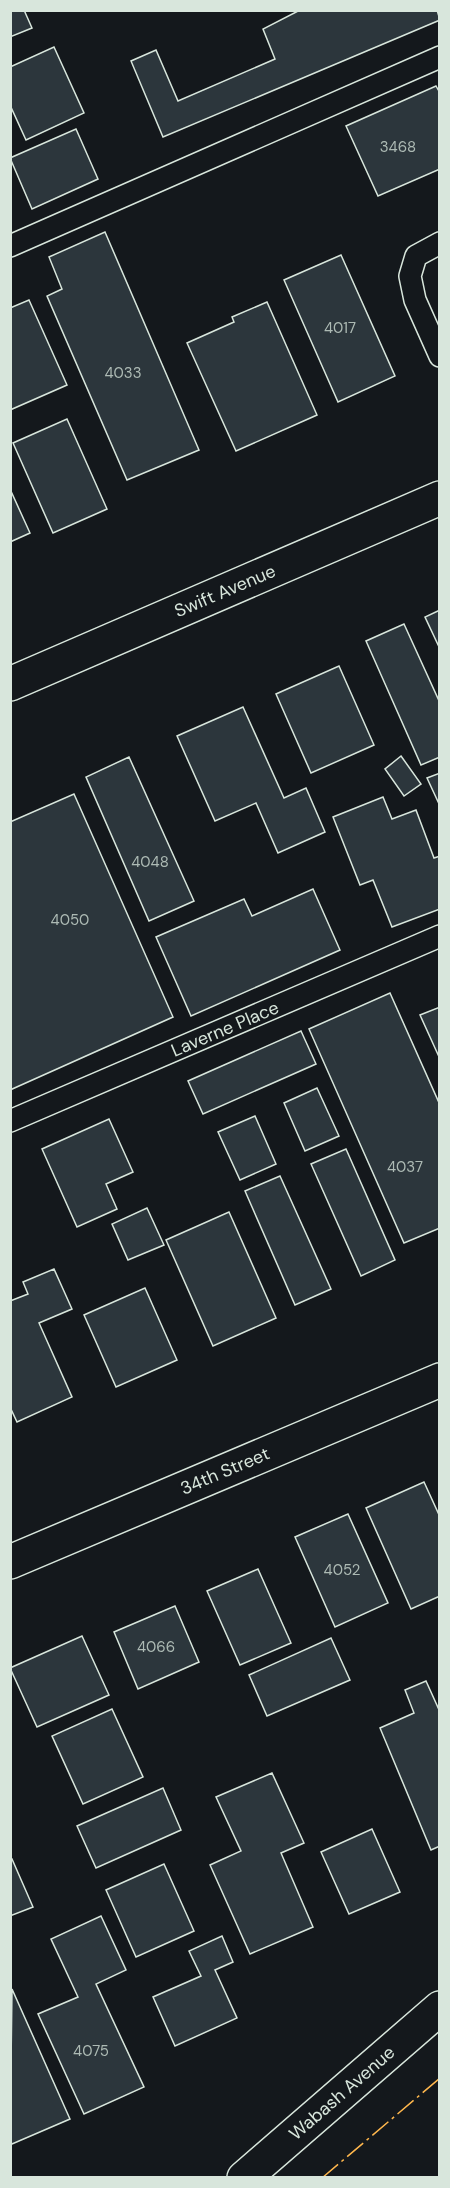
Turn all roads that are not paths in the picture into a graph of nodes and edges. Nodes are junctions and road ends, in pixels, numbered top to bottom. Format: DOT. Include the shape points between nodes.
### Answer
graph roads {
  1 [pos="440,57"];
  2 [pos="440,243"];
  3 [pos="10,246"];
  4 [pos="440,356"];
  5 [pos="440,498"];
  6 [pos="10,684"];
  7 [pos="440,936"];
  8 [pos="10,1121"];
  9 [pos="440,1380"];
  10 [pos="10,1562"];
  11 [pos="440,2008"];
  12 [pos="244,2178"];
  1 -- 3 [label="lane"];
  2 -- 4 [label="lane" via="416,256 410,276 415,300"];
  5 -- 6 [label="street, Swift Avenue"];
  7 -- 8 [label="lane, Laverne Place"];
  9 -- 10 [label="street, 34th Street"];
  11 -- 12 [label="street, Wabash Avenue"];
}
